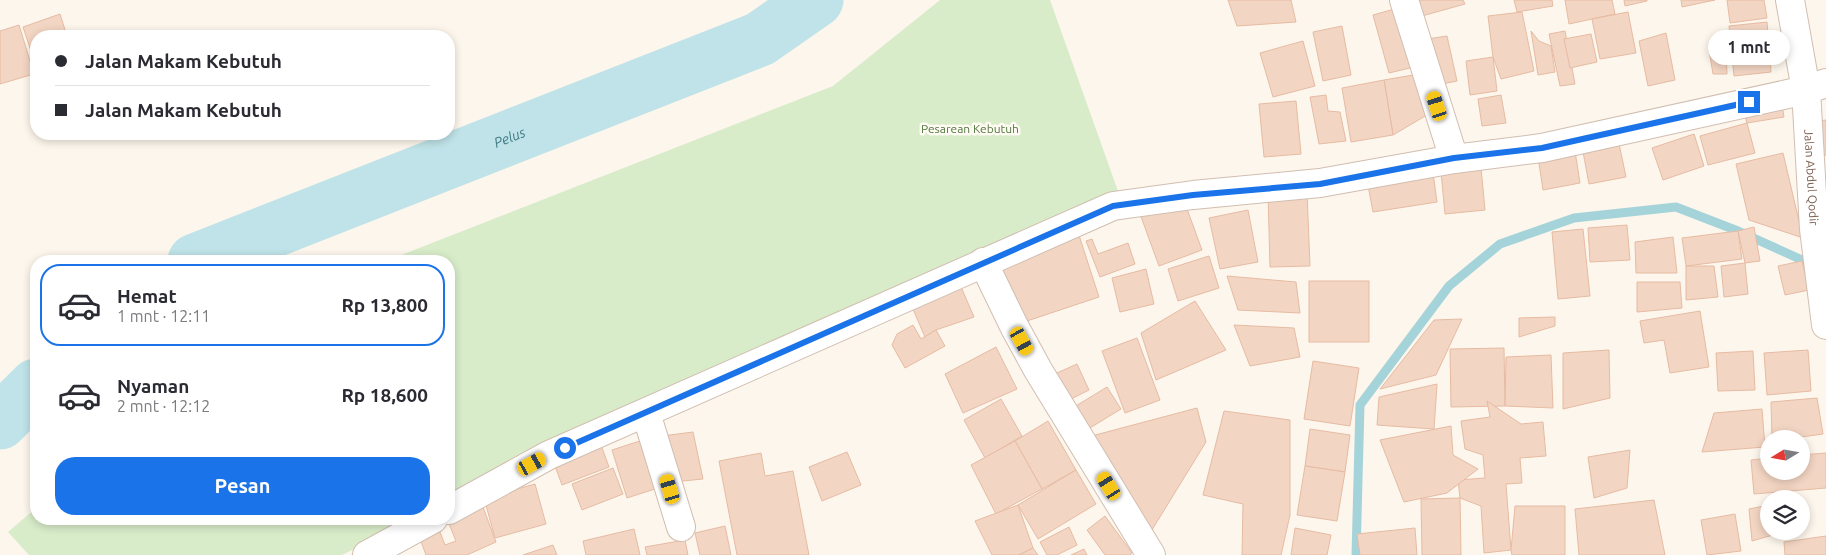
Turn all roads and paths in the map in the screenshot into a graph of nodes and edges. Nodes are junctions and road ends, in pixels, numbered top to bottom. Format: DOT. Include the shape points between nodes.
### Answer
graph roads {
  1 [pos="1404,0"];
  2 [pos="1790,0"];
  3 [pos="1816,86"];
  4 [pos="1454,158"];
  5 [pos="983,262"];
  6 [pos="1826,325"];
  7 [pos="646,413"];
  8 [pos="455,507"];
  9 [pos="422,525"];
  10 [pos="681,526"];
  11 [pos="367,555"];
  12 [pos="1151,555"];
  1 -- 4 [label="street"];
  2 -- 3 [label="street, Jalan Abdul Qodir"];
  3 -- 4 [label="street" via="1542,148"];
  3 -- 6 [label="street, Jalan Abdul Qodir" via="1814,229"];
  4 -- 5 [label="street" via="1320,184 1113,206"];
  5 -- 7 [label="street"];
  5 -- 12 [label="street" via="1038,370"];
  7 -- 8 [label="street" via="548,455"];
  7 -- 10 [label="street"];
  9 -- 11 [label="street"];
}
